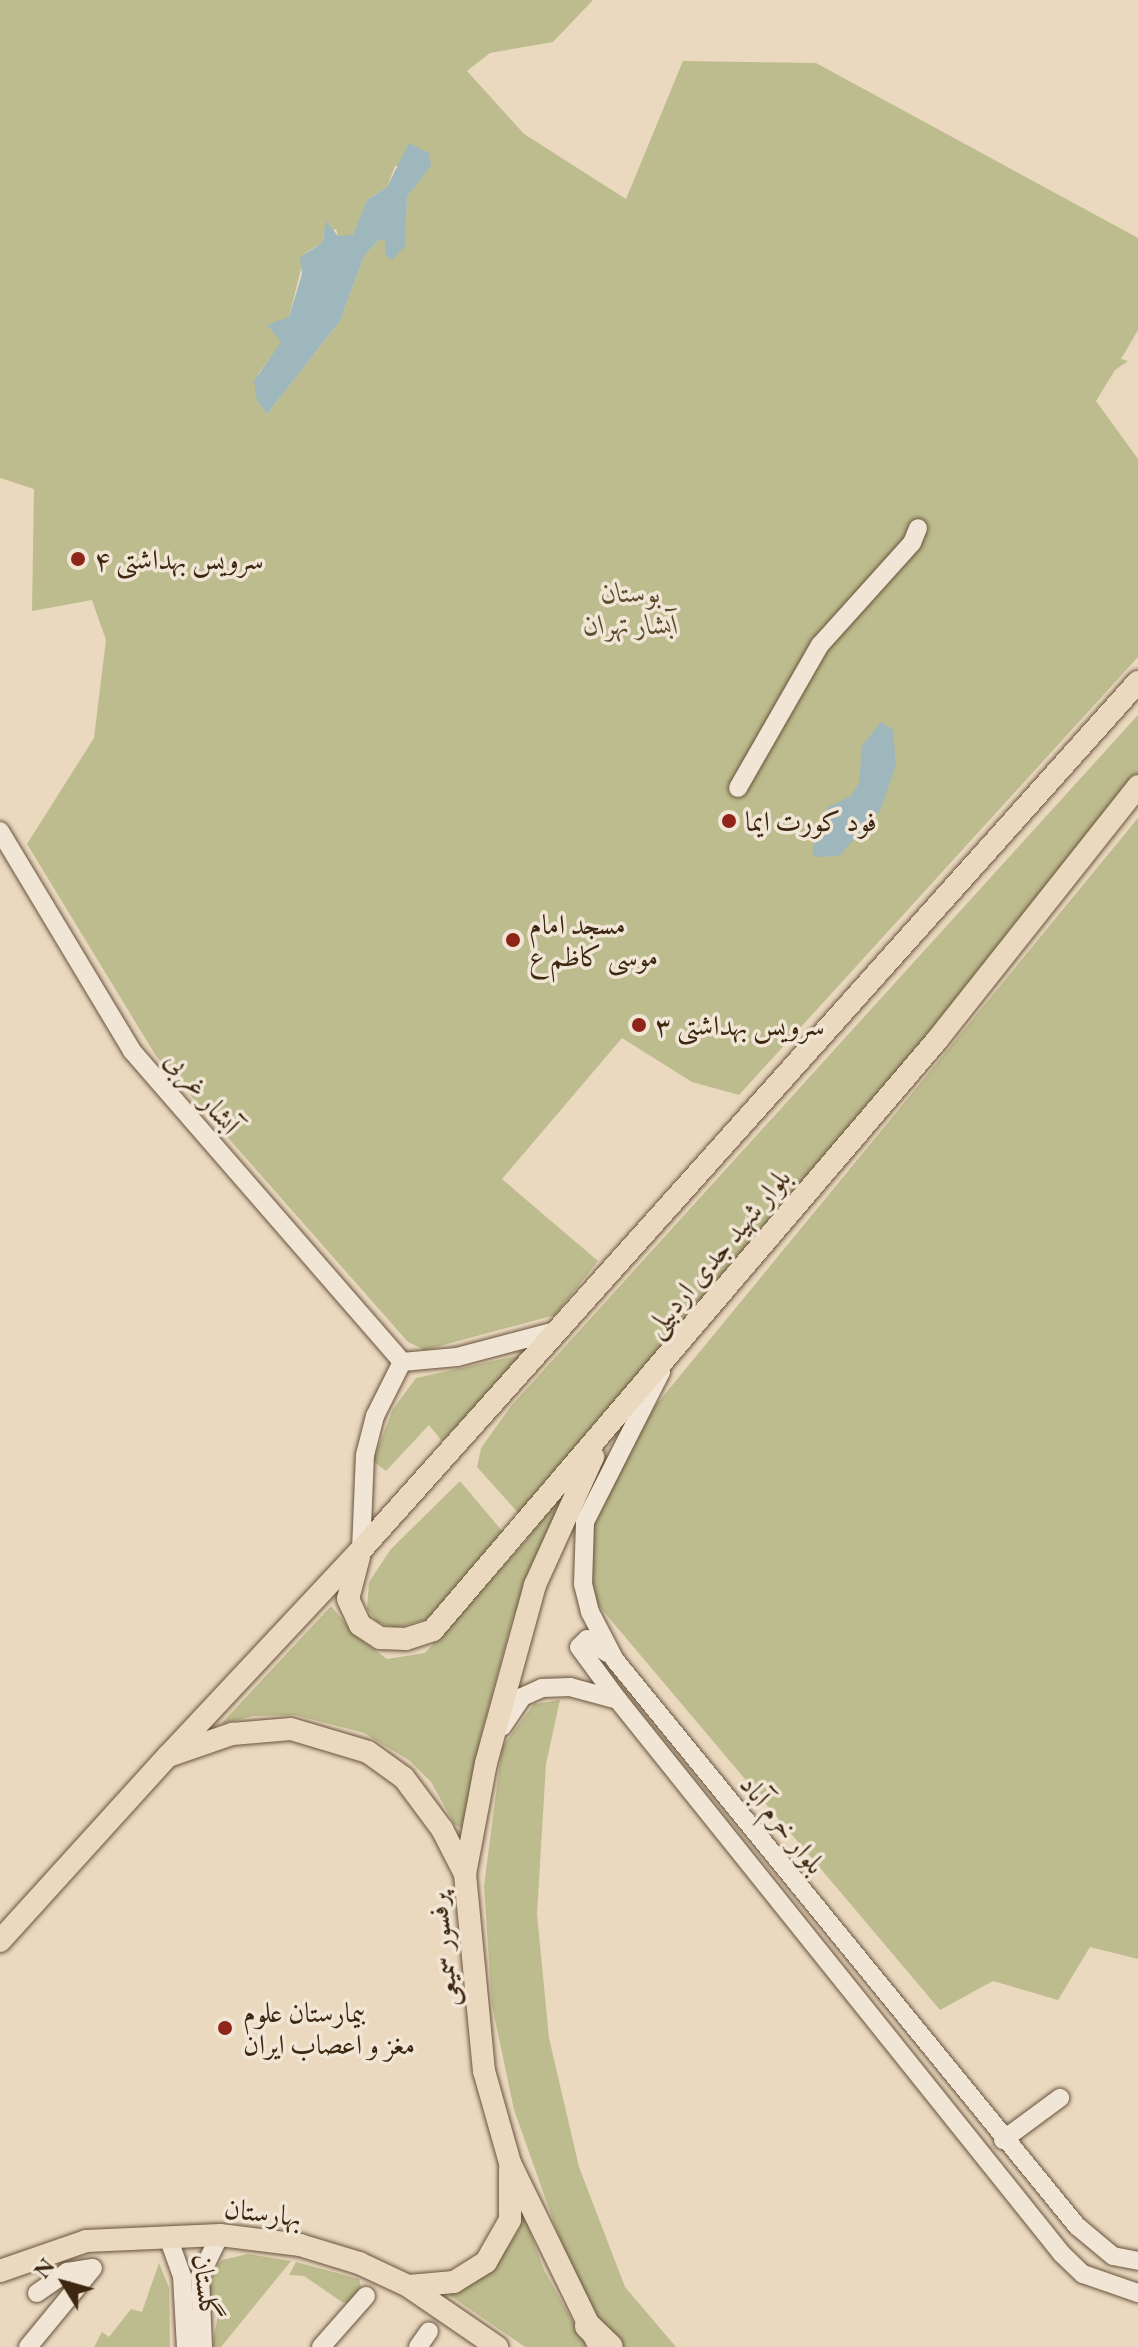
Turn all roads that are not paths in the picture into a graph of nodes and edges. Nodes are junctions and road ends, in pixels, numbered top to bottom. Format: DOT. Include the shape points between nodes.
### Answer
graph roads {
  1 [pos="918,528"];
  2 [pos="1138,682"];
  3 [pos="1138,786"];
  4 [pos="738,788"];
  5 [pos="0,831"];
  6 [pos="559,1330"];
  7 [pos="672,1350"];
  8 [pos="402,1362"];
  9 [pos="617,1413"];
  10 [pos="361,1550"];
  11 [pos="615,1660"];
  12 [pos="618,1700"];
  13 [pos="168,1756"];
  14 [pos="486,1763"];
  15 [pos="465,1874"];
  16 [pos="0,1941"];
  17 [pos="1060,2098"];
  18 [pos="971,2102"];
  19 [pos="956,2117"];
  20 [pos="1003,2140"];
  21 [pos="510,2163"];
  22 [pos="220,2235"];
  23 [pos="168,2237"];
  24 [pos="1138,2261"];
  25 [pos="0,2271"];
  26 [pos="408,2286"];
  27 [pos="37,2293"];
  28 [pos="1138,2293"];
  29 [pos="366,2296"];
  30 [pos="429,2331"];
  31 [pos="594,2336"];
  32 [pos="28,2347"];
  33 [pos="186,2347"];
  34 [pos="203,2347"];
  35 [pos="321,2347"];
  36 [pos="418,2347"];
  37 [pos="497,2347"];
  38 [pos="610,2347"];
  1 -- 4 [label="street" via="912,543 820,645"];
  2 -- 6 [label="main road, بلوار شهید جدی اردبیلی"];
  3 -- 7 [label="main road, بلوار شهید جدی اردبیلی" via="937,1040"];
  5 -- 8 [label="street, آبشار غربی" via="132,1051"];
  6 -- 8 [label="street" via="457,1357"];
  6 -- 10 [label="main road, بلوار شهید جدی اردبیلی"];
  7 -- 9 [label="main road, بلوار شهید جدی اردبیلی"];
  7 -- 11 [label="street, بلوار خرم آباد" via="585,1522 583,1584 590,1612"];
  8 -- 10 [label="street" via="375,1416 365,1455"];
  9 -- 10 [label="main road, بلوار شهید جدی اردبیلی" via="433,1630 406,1639 380,1638 360,1625 348,1599"];
  9 -- 14 [label="main road" via="571,1496 535,1585"];
  10 -- 13 [label="main road, بلوار شهید جدی اردبیلی"];
  11 -- 12 [label="street, بلوار خرم آباد" via="596,1641 587,1639 579,1647"];
  11 -- 18 [label="street, بلوار خرم آباد"];
  12 -- 14 [label="street" via="570,1687 542,1688 522,1697 510,1709"];
  12 -- 19 [label="street, بلوار خرم آباد"];
  13 -- 15 [label="main road, پرفسور سمیعی" via="232,1734 291,1729 368,1752 404,1778 442,1829"];
  13 -- 16 [label="main road, پرفسور سمیعی"];
  14 -- 15 [label="main road"];
  15 -- 21 [label="main road, پرفسور سمیعی" via="484,2071"];
  17 -- 20 [label="street"];
  18 -- 19 [label="street"];
  18 -- 20 [label="street, بلوار خرم آباد"];
  19 -- 28 [label="street, بلوار خرم آباد" via="1062,2254 1083,2274"];
  20 -- 24 [label="street, بلوار خرم آباد" via="1092,2243 1113,2256"];
  21 -- 26 [label="main road" via="510,2220 486,2262 454,2282"];
  21 -- 31 [label="main road, پرفسور سمیعی"];
  22 -- 23 [label="main road, بهارستان"];
  22 -- 26 [label="main road, بهارستان" via="300,2245 359,2263"];
  22 -- 34 [label="street, گلستان" via="200,2276"];
  23 -- 25 [label="main road, بهارستان" via="86,2241"];
  23 -- 33 [label="street, گلستان" via="182,2276"];
  26 -- 37 [label="main road, بهارستان"];
  27 -- 32 [label="street" via="67,2272 93,2268"];
  29 -- 35 [label="street"];
  30 -- 36 [label="street"];
  31 -- 38 [label="highway"];
}
